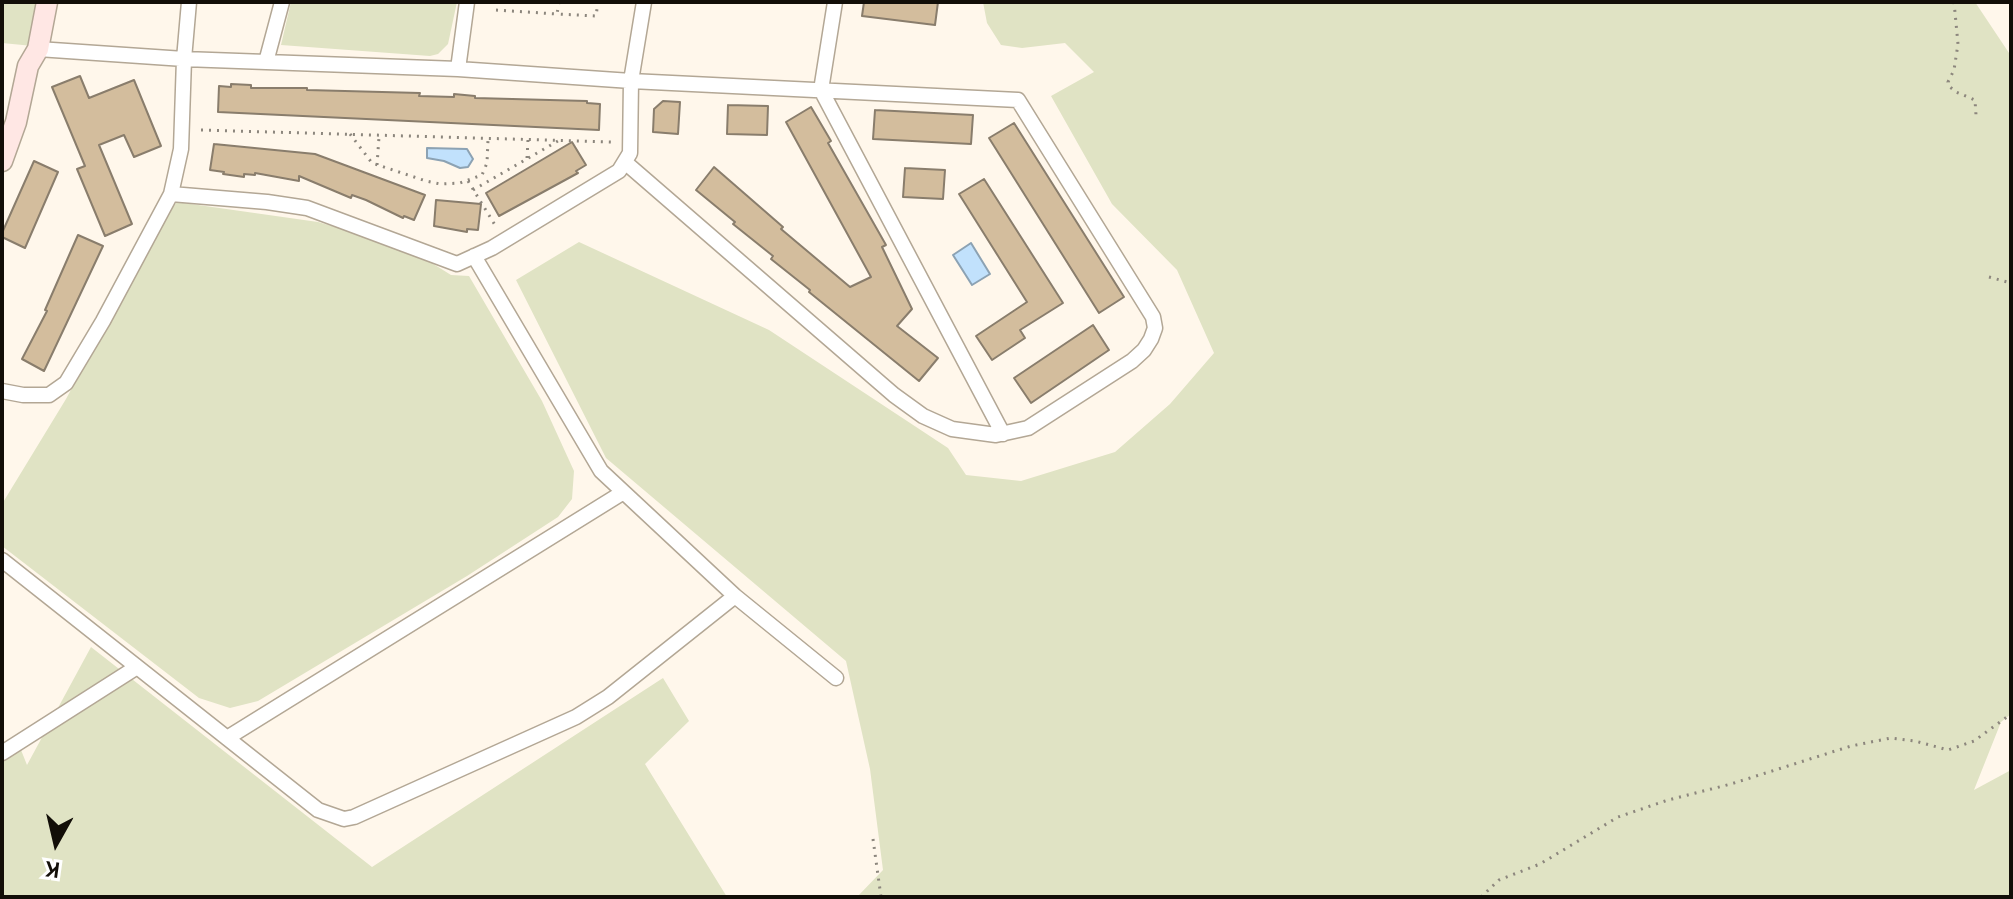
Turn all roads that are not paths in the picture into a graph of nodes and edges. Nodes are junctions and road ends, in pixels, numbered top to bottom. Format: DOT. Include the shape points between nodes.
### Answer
graph roads {
  1 [pos="47,2"];
  2 [pos="189,2"];
  3 [pos="282,2"];
  4 [pos="467,2"];
  5 [pos="644,2"];
  6 [pos="835,2"];
  7 [pos="38,49"];
  8 [pos="184,59"];
  9 [pos="266,62"];
  10 [pos="458,69"];
  11 [pos="631,81"];
  12 [pos="821,90"];
  13 [pos="2,161"];
  14 [pos="626,163"];
  15 [pos="171,194"];
  16 [pos="474,256"];
  17 [pos="2,391"];
  18 [pos="1003,434"];
  19 [pos="622,493"];
  20 [pos="2,560"];
  21 [pos="735,596"];
  22 [pos="137,667"];
  23 [pos="836,678"];
  24 [pos="227,738"];
  25 [pos="2,753"];
  1 -- 7 [label="street"];
  2 -- 8 [label="street"];
  3 -- 9 [label="street"];
  4 -- 10 [label="street"];
  5 -- 11 [label="street"];
  6 -- 12 [label="street"];
  7 -- 8 [label="street"];
  7 -- 13 [label="street" via="28,66"];
  8 -- 9 [label="street"];
  8 -- 15 [label="street" via="181,149"];
  9 -- 10 [label="street"];
  10 -- 11 [label="street"];
  11 -- 12 [label="street"];
  11 -- 14 [label="street"];
  12 -- 18 [label="street"];
  12 -- 18 [label="street" via="1018,100 1153,317 1151,339 1132,361 1028,428"];
  14 -- 16 [label="street"];
  14 -- 18 [label="street" via="923,416 952,429"];
  15 -- 16 [label="street" via="290,205 457,264"];
  15 -- 17 [label="street" via="66,383 49,395"];
  16 -- 19 [label="street" via="601,471"];
  19 -- 21 [label="street"];
  19 -- 24 [label="street"];
  20 -- 22 [label="street"];
  21 -- 23 [label="street"];
  21 -- 24 [label="street" via="576,717 354,817 337,818 318,810"];
  22 -- 24 [label="street"];
  22 -- 25 [label="street"];
}
